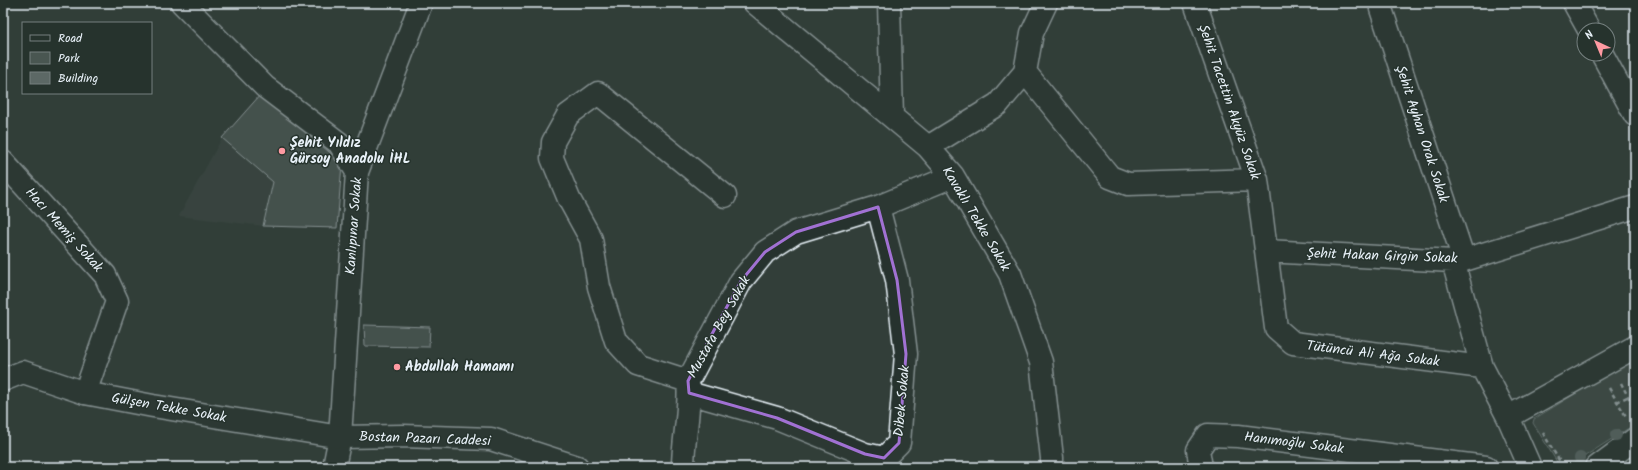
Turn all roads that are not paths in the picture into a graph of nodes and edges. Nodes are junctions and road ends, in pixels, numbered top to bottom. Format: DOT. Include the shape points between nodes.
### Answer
graph roads {
  1 [pos="182,3"];
  2 [pos="421,3"];
  3 [pos="755,3"];
  4 [pos="889,3"];
  5 [pos="1046,3"];
  6 [pos="1195,3"];
  7 [pos="1574,3"];
  8 [pos="1381,9"];
  9 [pos="1584,22"];
  10 [pos="1606,62"];
  11 [pos="1025,72"];
  12 [pos="1635,115"];
  13 [pos="892,117"];
  14 [pos="928,147"];
  15 [pos="3,162"];
  16 [pos="357,172"];
  17 [pos="953,176"];
  18 [pos="1257,180"];
  19 [pos="725,196"];
  20 [pos="878,207"];
  21 [pos="1635,207"];
  22 [pos="1266,251"];
  23 [pos="1458,260"];
  24 [pos="1635,347"];
  25 [pos="1482,367"];
  26 [pos="5,375"];
  27 [pos="688,387"];
  28 [pos="85,393"];
  29 [pos="1508,417"];
  30 [pos="1633,432"];
  31 [pos="340,437"];
  32 [pos="1615,460"];
  33 [pos="334,467"];
  34 [pos="578,467"];
  35 [pos="683,467"];
  36 [pos="1052,467"];
  37 [pos="1201,467"];
  38 [pos="1486,467"];
  39 [pos="1530,467"];
  40 [pos="1597,467"];
  1 -- 16 [label="street" via="265,87 339,144"];
  2 -- 16 [label="street, Kanlıpınar Sokak"];
  3 -- 13 [label="street, Kavaklı Tekke Sokak"];
  4 -- 13 [label="street"];
  5 -- 11 [label="street" via="1032,33"];
  6 -- 18 [label="street, Şehit Tacettin Akyüz Sokak"];
  7 -- 9 [label="street"];
  8 -- 23 [label="street, Şehit Ayhan Orak Sokak"];
  10 -- 12 [label="street"];
  11 -- 14 [label="street" via="998,104"];
  11 -- 18 [label="street" via="1110,177 1128,184"];
  13 -- 14 [label="street, Kavaklı Tekke Sokak"];
  14 -- 17 [label="street, Kavaklı Tekke Sokak"];
  15 -- 28 [label="street, Hacı Memiş Sokak" via="105,275 117,301"];
  16 -- 31 [label="street, Kanlıpınar Sokak"];
  17 -- 20 [label="street, Mustafa Bey Sokak"];
  17 -- 36 [label="street, Kavaklı Tekke Sokak" via="1010,274 1038,355"];
  18 -- 22 [label="street, Şehit Tacettin Akyüz Sokak"];
  19 -- 27 [label="street" via="598,93 568,115 553,142 552,158 569,199 591,238 599,287 616,341 638,365"];
  20 -- 27 [label="street, Mustafa Bey Sokak" via="796,232 765,252 741,281"];
  20 -- 27 [label="street, Dibek Sokak" via="897,280 906,354 899,443 884,458 865,454 777,418"];
  21 -- 23 [label="street, Şehit Hakan Girgin Sokak"];
  22 -- 23 [label="street, Şehit Hakan Girgin Sokak"];
  22 -- 25 [label="street, Tütüncü Ali Ağa Sokak" via="1276,328 1293,344"];
  23 -- 25 [label="street, Şehit Ayhan Orak Sokak"];
  24 -- 29 [label="street"];
  25 -- 29 [label="street, Şehit Ayhan Orak Sokak"];
  26 -- 28 [label="street, Gülşen Tekke Sokak" via="23,372"];
  27 -- 35 [label="street, Mustafa Bey Sokak"];
  28 -- 31 [label="street, Gülşen Tekke Sokak"];
  29 -- 39 [label="street, Şehit Ayhan Orak Sokak"];
  30 -- 32 [label="street"];
  31 -- 33 [label="street, Kanlıpınar Sokak"];
  31 -- 34 [label="street, Bostan Pazarı Caddesi" via="491,439"];
  32 -- 40 [label="street"];
  37 -- 38 [label="street, Hanımoğlu Sokak" via="1198,450 1208,435 1238,436"];
}
